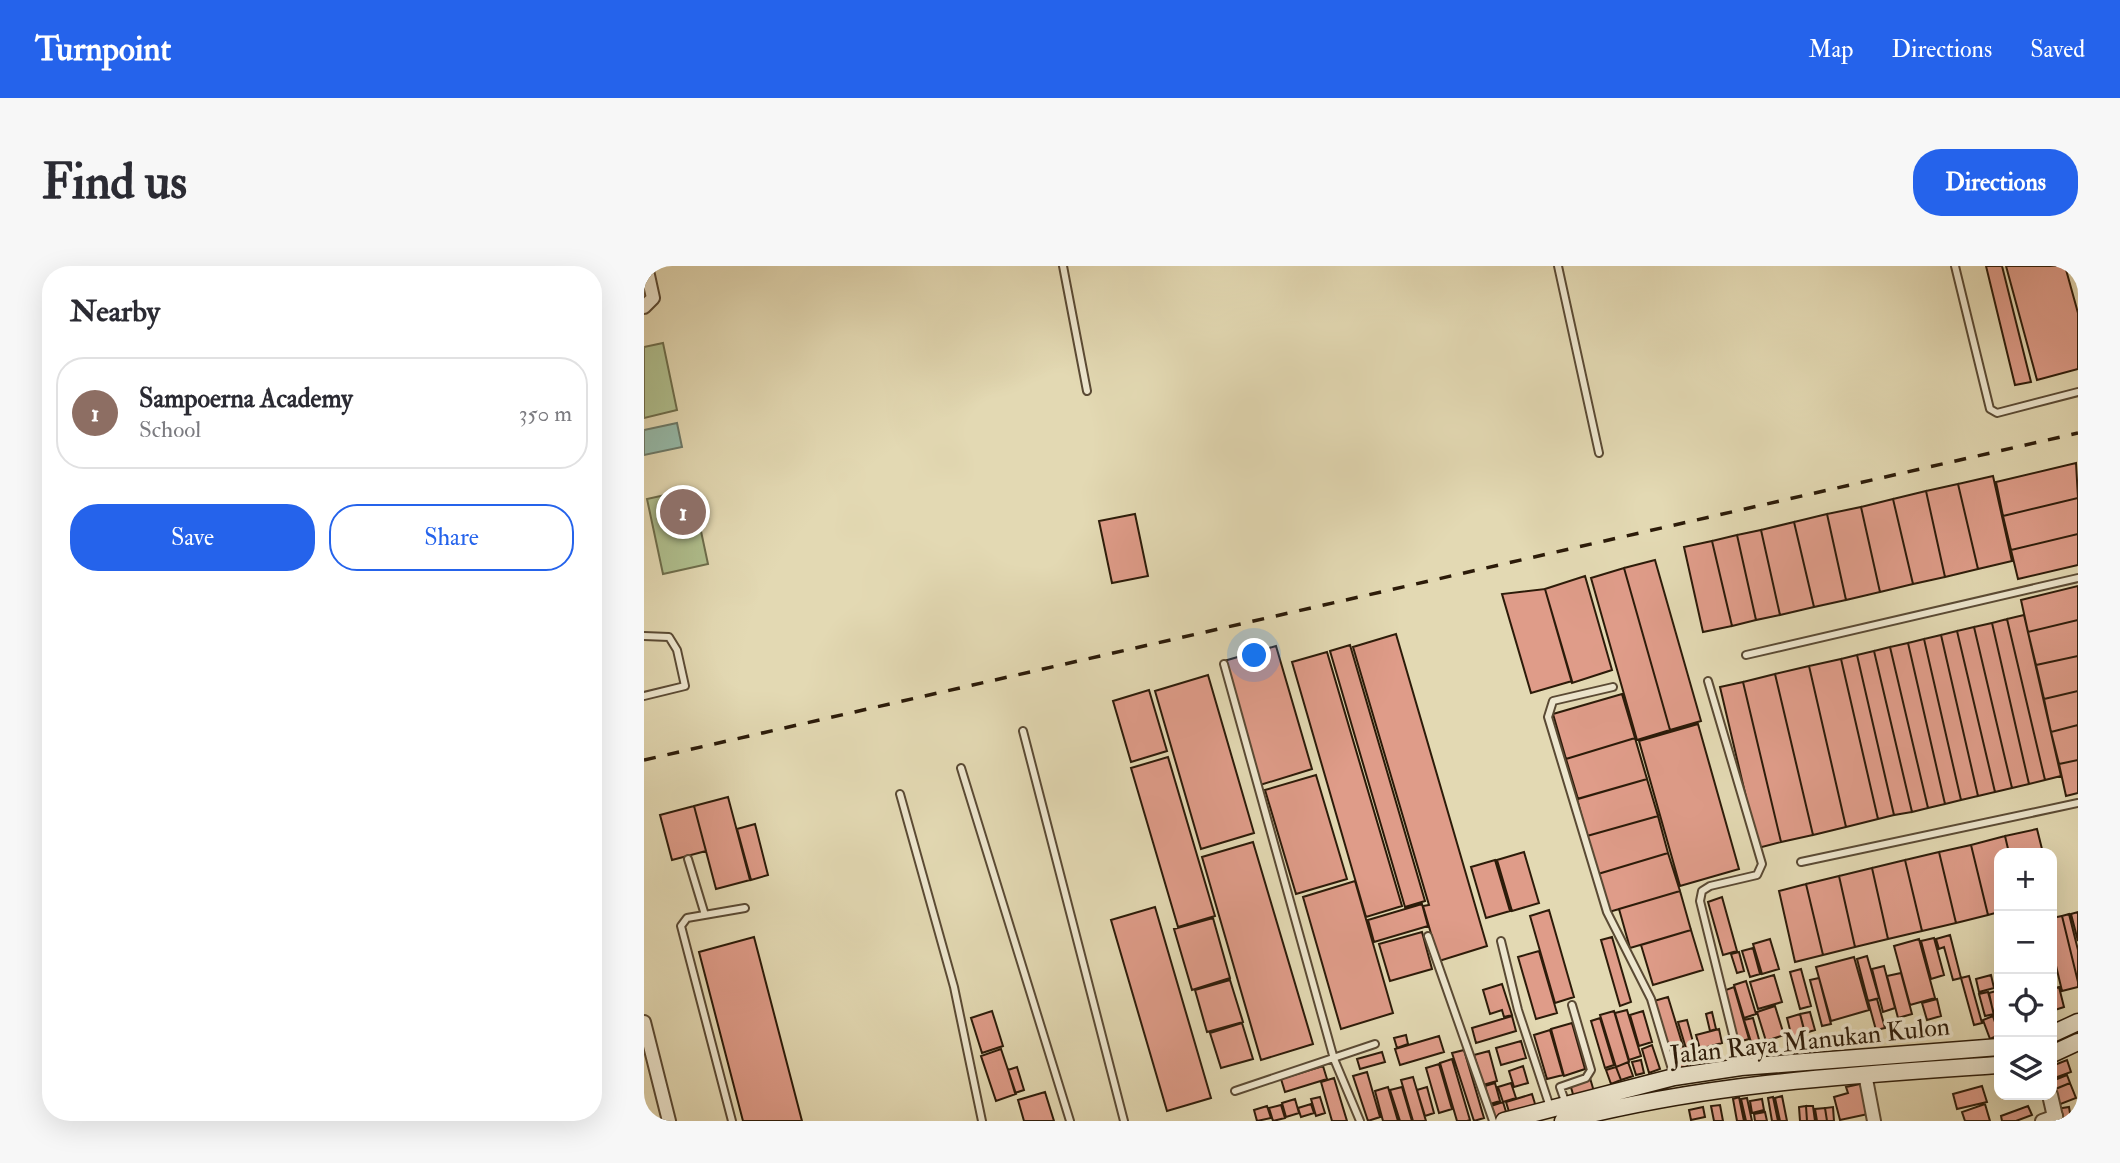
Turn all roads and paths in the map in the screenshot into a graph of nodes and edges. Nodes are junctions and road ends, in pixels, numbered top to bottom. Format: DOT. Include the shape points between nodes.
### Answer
graph roads {
  1 [pos="646,266"];
  2 [pos="1063,266"];
  3 [pos="1558,266"];
  4 [pos="1955,266"];
  5 [pos="2076,266"];
  6 [pos="2078,275"];
  7 [pos="644,307"];
  8 [pos="1087,390"];
  9 [pos="2078,392"];
  10 [pos="1599,453"];
  11 [pos="2078,578"];
  12 [pos="644,636"];
  13 [pos="1746,655"];
  14 [pos="1224,664"];
  15 [pos="1708,681"];
  16 [pos="1613,687"];
  17 [pos="644,696"];
  18 [pos="1023,731"];
  19 [pos="961,768"];
  20 [pos="900,794"];
  21 [pos="2078,803"];
  22 [pos="688,859"];
  23 [pos="1801,862"];
  24 [pos="744,908"];
  25 [pos="705,915"];
  26 [pos="1428,936"];
  27 [pos="1501,942"];
  28 [pos="1572,1005"];
  29 [pos="644,1022"];
  30 [pos="2078,1023"];
  31 [pos="2057,1032"];
  32 [pos="2078,1042"];
  33 [pos="1375,1044"];
  34 [pos="1994,1047"];
  35 [pos="2057,1052"];
  36 [pos="1334,1059"];
  37 [pos="1994,1065"];
  38 [pos="1741,1067"];
  39 [pos="1865,1074"];
  40 [pos="1674,1077"];
  41 [pos="1235,1091"];
  42 [pos="2050,1100"];
  43 [pos="1558,1106"];
  44 [pos="644,1116"];
  45 [pos="2051,1119"];
  46 [pos="645,1121"];
  47 [pos="669,1121"];
  48 [pos="733,1121"];
  49 [pos="982,1121"];
  50 [pos="1070,1121"];
  51 [pos="1124,1121"];
  52 [pos="1360,1121"];
  53 [pos="1493,1121"];
  54 [pos="1504,1121"];
  55 [pos="1563,1121"];
  56 [pos="1874,1121"];
  1 -- 7 [label="street" via="653,298"];
  2 -- 8 [label="lane"];
  3 -- 10 [label="lane"];
  4 -- 9 [label="lane" via="1990,408 1997,413"];
  5 -- 6 [label="lane"];
  11 -- 13 [label="lane"];
  12 -- 17 [label="lane" via="669,637 677,650 685,686"];
  14 -- 36 [label="lane"];
  15 -- 38 [label="lane" via="1762,864 1757,875 1710,886 1702,891 1700,901"];
  16 -- 40 [label="lane" via="1553,701 1548,717 1608,912 1651,999"];
  18 -- 51 [label="lane"];
  19 -- 50 [label="lane"];
  20 -- 49 [label="lane" via="954,988"];
  21 -- 23 [label="lane"];
  22 -- 25 [label="lane"];
  24 -- 25 [label="lane"];
  25 -- 48 [label="lane" via="687,919 681,926"];
  26 -- 53 [label="lane"];
  27 -- 43 [label="lane" via="1518,1010"];
  28 -- 43 [label="lane" via="1591,1070 1586,1078 1560,1087"];
  29 -- 47 [label="street"];
  30 -- 31 [label="main road"];
  32 -- 35 [label="main road"];
  33 -- 36 [label="lane"];
  34 -- 38 [label="main road, Jalan Raya Manukan Kulon"];
  36 -- 41 [label="lane"];
  36 -- 52 [label="lane"];
  37 -- 39 [label="main road, Jalan Raya Manukan Kulon"];
  38 -- 40 [label="main road, Jalan Raya Manukan Kulon"];
  39 -- 55 [label="main road, Jalan Raya Manukan Kulon" via="1705,1090"];
  39 -- 56 [label="street"];
  40 -- 43 [label="main road, Jalan Raya Manukan Kulon"];
  42 -- 45 [label="street"];
  43 -- 54 [label="main road, Jalan Raya Manukan Kulon"];
  44 -- 46 [label="street"];
}
